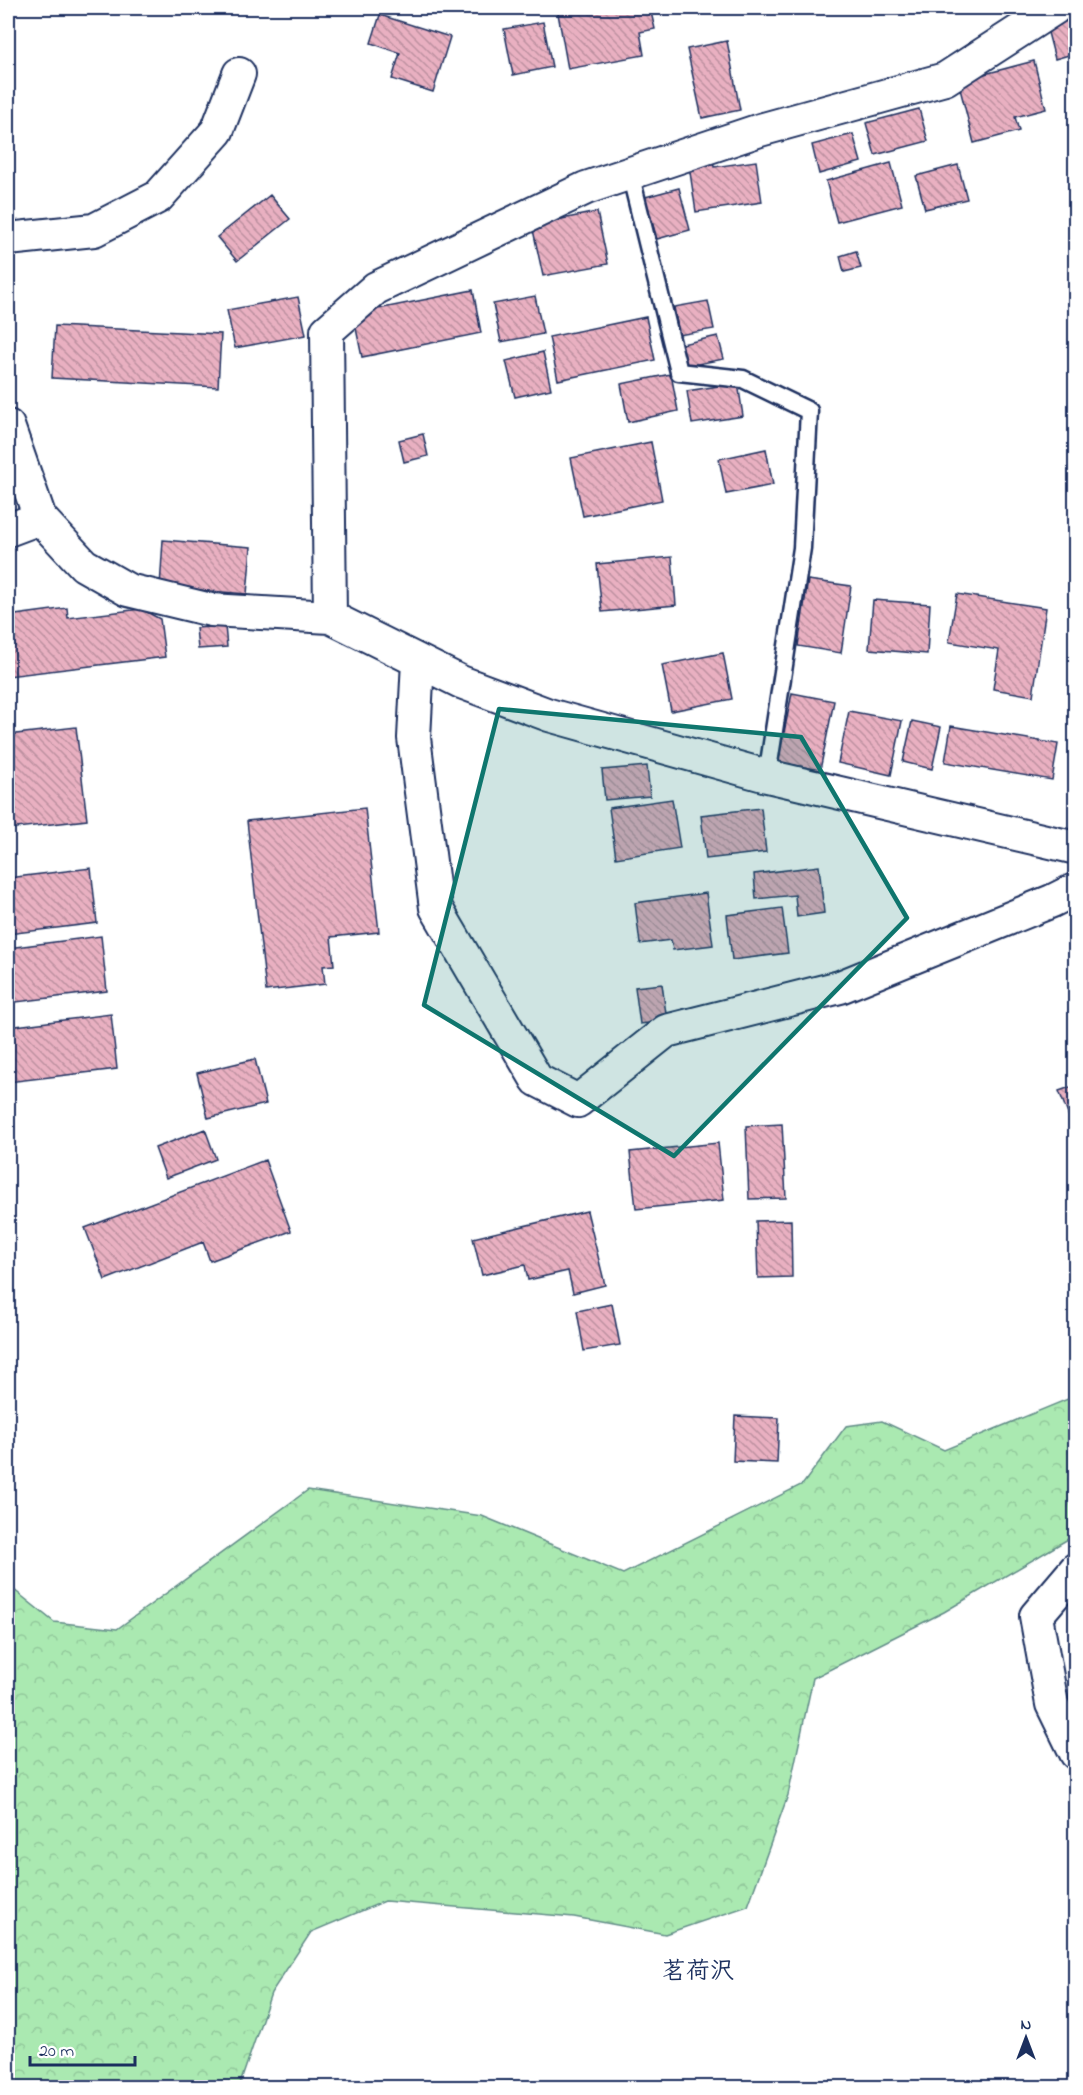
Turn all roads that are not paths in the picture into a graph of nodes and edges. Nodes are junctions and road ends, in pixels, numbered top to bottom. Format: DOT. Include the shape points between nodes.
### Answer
graph roads {
  1 [pos="1055,8"];
  2 [pos="239,74"];
  3 [pos="630,173"];
  4 [pos="8,239"];
  5 [pos="8,426"];
  6 [pos="40,518"];
  7 [pos="8,530"];
  8 [pos="330,617"];
  9 [pos="418,661"];
  10 [pos="767,776"];
  11 [pos="1076,848"];
  12 [pos="1076,889"];
  13 [pos="1076,1569"];
  14 [pos="1076,1753"];
  1 -- 3 [label="street" via="945,79 760,130"];
  2 -- 4 [label="street" via="217,131 158,198 94,230"];
  3 -- 8 [label="street" via="586,188 376,288 327,331"];
  3 -- 10 [label="lane" via="679,372 743,379 809,411 802,548"];
  5 -- 6 [label="street"];
  6 -- 7 [label="street"];
  6 -- 8 [label="street" via="84,565 128,590 211,610"];
  8 -- 9 [label="street"];
  9 -- 10 [label="street" via="549,716"];
  9 -- 12 [label="street" via="414,738 436,908 537,1080 578,1101 666,1031 840,987"];
  10 -- 11 [label="street"];
  13 -- 14 [label="street" via="1036,1616 1052,1704"];
}
